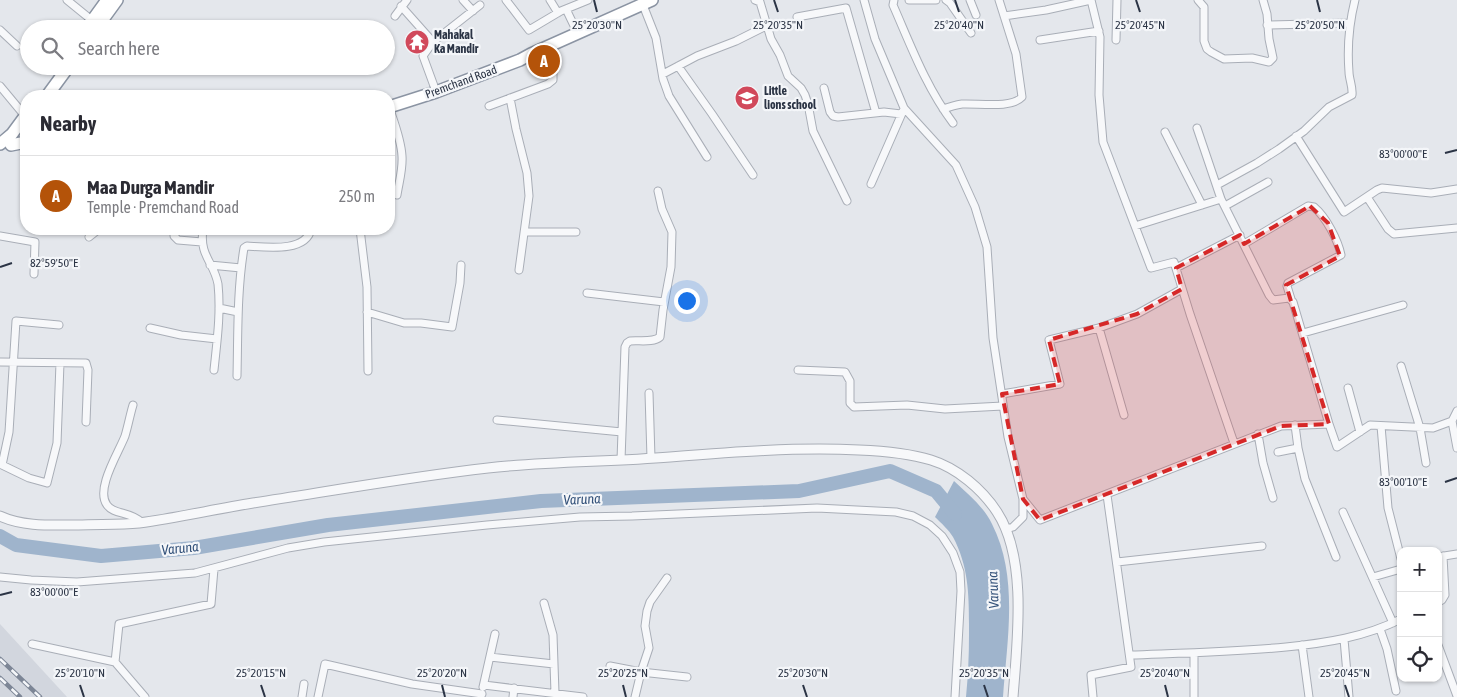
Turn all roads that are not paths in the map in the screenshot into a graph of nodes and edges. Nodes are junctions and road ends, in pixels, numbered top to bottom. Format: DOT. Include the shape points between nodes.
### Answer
graph roads {
  1 [pos="67,0"];
  2 [pos="107,0"];
  3 [pos="117,0"];
  4 [pos="407,0"];
  5 [pos="462,0"];
  6 [pos="506,0"];
  7 [pos="550,0"];
  8 [pos="586,0"];
  9 [pos="755,0"];
  10 [pos="864,0"];
  11 [pos="894,0"];
  12 [pos="909,0"];
  13 [pos="936,0"];
  14 [pos="946,0"];
  15 [pos="970,0"];
  16 [pos="999,0"];
  17 [pos="1091,0"];
  18 [pos="1116,0"];
  19 [pos="1198,0"];
  20 [pos="1263,0"];
  21 [pos="1355,0"];
  22 [pos="648,2"];
  23 [pos="480,5"];
  24 [pos="401,6"];
  25 [pos="566,9"];
  26 [pos="472,11"];
  27 [pos="558,13"];
  28 [pos="976,15"];
  29 [pos="395,16"];
  30 [pos="1004,16"];
  31 [pos="797,17"];
  32 [pos="87,20"];
  33 [pos="96,20"];
  34 [pos="99,20"];
  35 [pos="1350,23"];
  36 [pos="1267,25"];
  37 [pos="766,26"];
  38 [pos="0,30"];
  39 [pos="1099,31"];
  40 [pos="971,33"];
  41 [pos="578,34"];
  42 [pos="1040,40"];
  43 [pos="1116,40"];
  44 [pos="433,42"];
  45 [pos="17,46"];
  46 [pos="536,51"];
  47 [pos="678,66"];
  48 [pos="663,74"];
  49 [pos="54,75"];
  50 [pos="62,75"];
  51 [pos="0,86"];
  52 [pos="434,86"];
  53 [pos="824,88"];
  54 [pos="43,90"];
  55 [pos="51,90"];
  56 [pos="395,97"];
  57 [pos="510,98"];
  58 [pos="395,105"];
  59 [pos="489,106"];
  60 [pos="943,109"];
  61 [pos="902,111"];
  62 [pos="876,113"];
  63 [pos="20,119"];
  64 [pos="953,123"];
  65 [pos="395,128"];
  66 [pos="1197,128"];
  67 [pos="20,130"];
  68 [pos="1165,132"];
  69 [pos="20,136"];
  70 [pos="1296,136"];
  71 [pos="6,144"];
  72 [pos="0,152"];
  73 [pos="707,157"];
  74 [pos="753,175"];
  75 [pos="1268,182"];
  76 [pos="871,184"];
  77 [pos="1217,185"];
  78 [pos="1457,189"];
  79 [pos="658,191"];
  80 [pos="397,195"];
  81 [pos="1367,196"];
  82 [pos="1221,199"];
  83 [pos="848,201"];
  84 [pos="1202,205"];
  85 [pos="1225,206"];
  86 [pos="1135,226"];
  87 [pos="1457,228"];
  88 [pos="525,232"];
  89 [pos="576,232"];
  90 [pos="174,235"];
  91 [pos="203,235"];
  92 [pos="309,235"];
  93 [pos="361,235"];
  94 [pos="1240,235"];
  95 [pos="0,236"];
  96 [pos="202,242"];
  97 [pos="1244,244"];
  98 [pos="210,265"];
  99 [pos="461,265"];
  100 [pos="241,268"];
  101 [pos="1176,268"];
  102 [pos="519,270"];
  103 [pos="34,274"];
  104 [pos="1182,289"];
  105 [pos="587,293"];
  106 [pos="1291,299"];
  107 [pos="664,302"];
  108 [pos="1403,304"];
  109 [pos="219,308"];
  110 [pos="238,312"];
  111 [pos="367,312"];
  112 [pos="59,325"];
  113 [pos="150,328"];
  114 [pos="1099,328"];
  115 [pos="1303,333"];
  116 [pos="218,338"];
  117 [pos="14,361"];
  118 [pos="0,362"];
  119 [pos="60,363"];
  120 [pos="1401,366"];
  121 [pos="214,370"];
  122 [pos="798,370"];
  123 [pos="368,371"];
  124 [pos="237,376"];
  125 [pos="1348,388"];
  126 [pos="649,393"];
  127 [pos="1002,394"];
  128 [pos="133,405"];
  129 [pos="1003,406"];
  130 [pos="1457,410"];
  131 [pos="1124,415"];
  132 [pos="497,420"];
  133 [pos="86,422"];
  134 [pos="1452,422"];
  135 [pos="1329,424"];
  136 [pos="1295,425"];
  137 [pos="1381,426"];
  138 [pos="1420,428"];
  139 [pos="622,432"];
  140 [pos="1360,432"];
  141 [pos="1258,434"];
  142 [pos="1234,443"];
  143 [pos="1298,448"];
  144 [pos="1457,448"];
  145 [pos="1278,452"];
  146 [pos="651,458"];
  147 [pos="621,460"];
  148 [pos="1426,462"];
  149 [pos="1107,495"];
  150 [pos="1273,498"];
  151 [pos="1023,499"];
  152 [pos="1343,512"];
  153 [pos="0,516"];
  154 [pos="141,522"];
  155 [pos="1006,529"];
  156 [pos="1262,546"];
  157 [pos="1398,547"];
  158 [pos="1457,554"];
  159 [pos="1336,557"];
  160 [pos="1442,557"];
  161 [pos="1117,562"];
  162 [pos="1442,566"];
  163 [pos="214,569"];
  164 [pos="1397,570"];
  165 [pos="0,577"];
  166 [pos="1373,577"];
  167 [pos="667,578"];
  168 [pos="1442,600"];
  169 [pos="544,603"];
  170 [pos="1397,621"];
  171 [pos="1393,623"];
  172 [pos="1380,629"];
  173 [pos="495,634"];
  174 [pos="1344,639"];
  175 [pos="32,644"];
  176 [pos="1302,645"];
  177 [pos="1194,653"];
  178 [pos="1130,655"];
  179 [pos="1442,656"];
  180 [pos="490,657"];
  181 [pos="115,662"];
  182 [pos="554,664"];
  183 [pos="610,666"];
  184 [pos="641,672"];
  185 [pos="687,677"];
  186 [pos="304,684"];
  187 [pos="484,685"];
  188 [pos="514,688"];
  189 [pos="1396,691"];
  190 [pos="482,695"];
  191 [pos="560,695"];
  192 [pos="1457,696"];
  193 [pos="144,697"];
  194 [pos="302,697"];
  195 [pos="318,697"];
  196 [pos="513,697"];
  197 [pos="583,697"];
  198 [pos="636,697"];
  199 [pos="955,697"];
  200 [pos="1013,697"];
  201 [pos="1093,697"];
  202 [pos="1194,697"];
  203 [pos="1309,697"];
  204 [pos="1350,697"];
  1 -- 32 [label="street"];
  2 -- 33 [label="highway"];
  3 -- 34 [label="highway"];
  4 -- 24 [label="street"];
  5 -- 26 [label="street"];
  6 -- 27 [label="street" via="529,30"];
  7 -- 27 [label="street"];
  8 -- 25 [label="street"];
  9 -- 37 [label="street" via="760,2"];
  10 -- 61 [label="street"];
  11 -- 60 [label="street" via="893,5 921,70"];
  12 -- 13 [label="street"];
  14 -- 40 [label="street"];
  15 -- 28 [label="street"];
  16 -- 30 [label="street"];
  17 -- 30 [label="street"];
  17 -- 39 [label="street"];
  18 -- 43 [label="street"];
  19 -- 36 [label="street" via="1204,6 1205,45 1220,58 1271,61"];
  20 -- 36 [label="street"];
  21 -- 35 [label="street"];
  22 -- 41 [label="highway, Premchand Road"];
  22 -- 48 [label="street"];
  23 -- 26 [label="street"];
  24 -- 29 [label="street"];
  24 -- 44 [label="street"];
  25 -- 27 [label="street"];
  25 -- 41 [label="street"];
  26 -- 44 [label="street"];
  30 -- 60 [label="street" via="1016,54 1022,99 1004,104 960,104"];
  31 -- 62 [label="street" via="846,8"];
  35 -- 36 [label="street"];
  35 -- 70 [label="street" via="1349,70 1353,94 1326,109"];
  37 -- 47 [label="street"];
  37 -- 83 [label="street" via="788,76 805,95 813,131"];
  38 -- 45 [label="street"];
  39 -- 42 [label="street"];
  39 -- 86 [label="street" via="1098,95 1103,142"];
  41 -- 46 [label="highway, Premchand Road"];
  44 -- 52 [label="street" via="423,56"];
  46 -- 52 [label="highway, Premchand Road" via="516,55"];
  46 -- 57 [label="street" via="553,74 553,80"];
  46 -- 58 [label="highway, Premchand Road" via="520,60"];
  47 -- 48 [label="street"];
  47 -- 74 [label="street"];
  48 -- 73 [label="street" via="673,104"];
  49 -- 54 [label="highway"];
  50 -- 55 [label="highway"];
  51 -- 63 [label="street"];
  52 -- 56 [label="highway, Premchand Road"];
  53 -- 62 [label="street" via="833,116"];
  57 -- 59 [label="street"];
  57 -- 88 [label="street" via="527,174 529,196"];
  60 -- 64 [label="street"];
  61 -- 62 [label="street"];
  61 -- 76 [label="street"];
  61 -- 127 [label="street" via="956,165 975,207 987,247 993,338"];
  65 -- 80 [label="street" via="402,157"];
  66 -- 77 [label="street"];
  67 -- 71 [label="highway" via="12,134"];
  68 -- 84 [label="street"];
  69 -- 71 [label="highway"];
  70 -- 77 [label="street"];
  70 -- 81 [label="street" via="1343,212"];
  71 -- 72 [label="highway"];
  75 -- 85 [label="street"];
  77 -- 82 [label="street"];
  78 -- 81 [label="street" via="1430,193 1382,188"];
  79 -- 107 [label="street" via="672,232 671,267"];
  81 -- 87 [label="street" via="1394,234"];
  82 -- 84 [label="street"];
  82 -- 85 [label="street"];
  84 -- 86 [label="street"];
  85 -- 94 [label="street"];
  86 -- 101 [label="street" via="1150,268 1174,262"];
  88 -- 89 [label="street"];
  88 -- 102 [label="street"];
  90 -- 96 [label="street" via="178,240"];
  91 -- 96 [label="street"];
  92 -- 100 [label="street" via="291,246 246,246"];
  93 -- 111 [label="street"];
  94 -- 97 [label="street"];
  94 -- 101 [label="street"];
  95 -- 103 [label="street" via="35,242"];
  96 -- 98 [label="street"];
  97 -- 106 [label="street" via="1271,299"];
  97 -- 106 [label="street" via="1308,206 1322,214 1341,255 1288,284"];
  98 -- 100 [label="street"];
  98 -- 109 [label="street" via="216,278"];
  99 -- 111 [label="street" via="452,327 404,323"];
  100 -- 110 [label="street"];
  101 -- 104 [label="street"];
  104 -- 114 [label="street" via="1137,314"];
  104 -- 142 [label="street"];
  105 -- 107 [label="street"];
  106 -- 115 [label="street"];
  107 -- 139 [label="street" via="658,339 626,344"];
  108 -- 115 [label="street"];
  109 -- 110 [label="street"];
  109 -- 116 [label="street"];
  110 -- 124 [label="street"];
  111 -- 123 [label="street"];
  112 -- 117 [label="street" via="16,321"];
  113 -- 116 [label="street"];
  114 -- 127 [label="street" via="1048,340 1060,384"];
  114 -- 131 [label="street"];
  115 -- 135 [label="street"];
  116 -- 121 [label="street"];
  117 -- 118 [label="street"];
  117 -- 119 [label="street"];
  117 -- 119 [label="street" via="2,465 47,483 57,443"];
  119 -- 133 [label="street" via="86,364"];
  120 -- 138 [label="street"];
  122 -- 129 [label="street" via="845,372 850,381 851,404 856,407 907,405 945,409"];
  125 -- 140 [label="street"];
  126 -- 146 [label="street"];
  127 -- 129 [label="street"];
  128 -- 154 [label="street" via="103,493 109,508 134,516"];
  129 -- 151 [label="street"];
  130 -- 134 [label="street"];
  132 -- 139 [label="street"];
  134 -- 138 [label="street"];
  134 -- 144 [label="street"];
  135 -- 136 [label="street"];
  135 -- 140 [label="street" via="1336,447"];
  136 -- 141 [label="street"];
  136 -- 143 [label="street"];
  137 -- 138 [label="street"];
  137 -- 140 [label="street" via="1370,425"];
  137 -- 157 [label="street" via="1388,508"];
  138 -- 148 [label="street"];
  139 -- 147 [label="street"];
  141 -- 142 [label="street"];
  141 -- 150 [label="street"];
  142 -- 149 [label="street"];
  143 -- 145 [label="street"];
  143 -- 159 [label="street" via="1305,478"];
  146 -- 147 [label="street"];
  146 -- 155 [label="street" via="787,449 914,455 934,460 967,479 982,493"];
  147 -- 154 [label="street" via="488,468"];
  149 -- 151 [label="street" via="1040,520"];
  149 -- 161 [label="street"];
  151 -- 155 [label="street" via="1023,518"];
  152 -- 166 [label="street"];
  153 -- 154 [label="street" via="26,524"];
  155 -- 200 [label="street" via="1018,588"];
  156 -- 161 [label="street"];
  158 -- 160 [label="street"];
  161 -- 178 [label="street"];
  162 -- 168 [label="street" via="1445,595"];
  163 -- 165 [label="street" via="77,582"];
  163 -- 181 [label="street" via="211,604 119,624"];
  163 -- 199 [label="street" via="270,552 324,542 552,519 817,508 896,512 913,516 942,536 960,572"];
  164 -- 166 [label="street"];
  166 -- 171 [label="street"];
  167 -- 184 [label="street" via="647,610 649,648"];
  169 -- 182 [label="street" via="552,635"];
  170 -- 171 [label="street"];
  171 -- 172 [label="street"];
  172 -- 174 [label="street"];
  172 -- 189 [label="street"];
  173 -- 180 [label="street"];
  174 -- 176 [label="street"];
  174 -- 204 [label="street"];
  175 -- 181 [label="street"];
  176 -- 177 [label="street"];
  176 -- 203 [label="street"];
  177 -- 178 [label="street"];
  177 -- 202 [label="street"];
  178 -- 201 [label="street" via="1131,667 1091,675"];
  179 -- 192 [label="street"];
  180 -- 182 [label="street"];
  180 -- 187 [label="street"];
  181 -- 193 [label="street"];
  182 -- 191 [label="street"];
  183 -- 184 [label="street"];
  184 -- 185 [label="street"];
  184 -- 198 [label="street"];
  186 -- 194 [label="street"];
  187 -- 188 [label="street"];
  187 -- 190 [label="street"];
  188 -- 191 [label="street"];
  188 -- 196 [label="street"];
  190 -- 195 [label="street" via="412,684 325,664"];
  191 -- 197 [label="street"];
}
